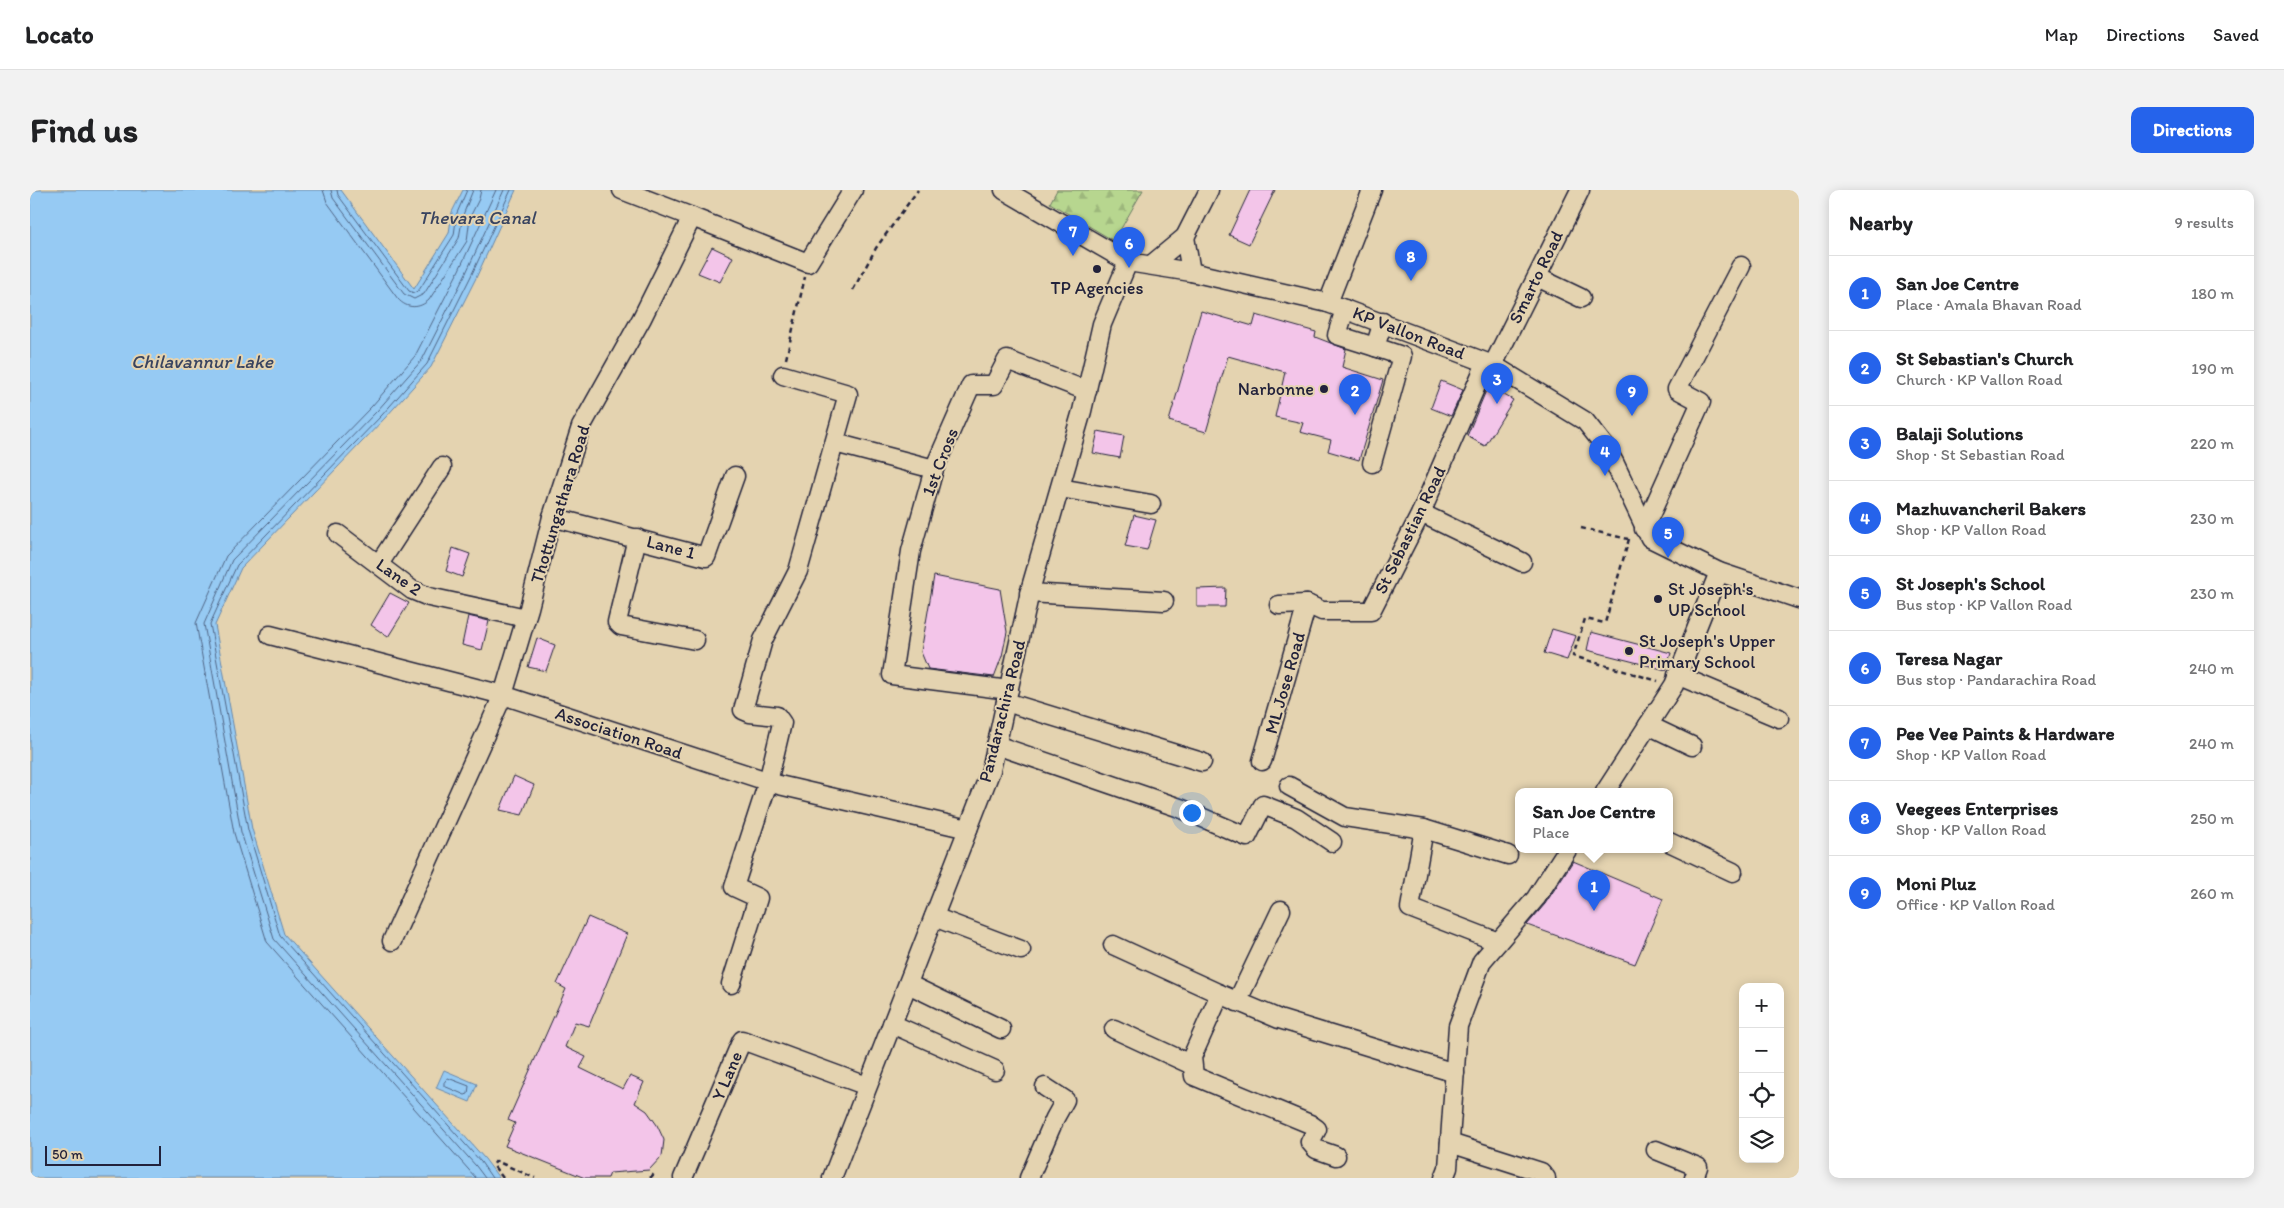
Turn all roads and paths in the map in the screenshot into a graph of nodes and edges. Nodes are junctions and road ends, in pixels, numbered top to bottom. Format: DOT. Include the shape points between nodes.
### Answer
graph roads {
  1 [pos="622,190"];
  2 [pos="853,190"];
  3 [pos="918,190"];
  4 [pos="1004,190"];
  5 [pos="1209,190"];
  6 [pos="1372,190"];
  7 [pos="1580,190"];
  8 [pos="692,217"];
  9 [pos="1185,237"];
  10 [pos="1128,262"];
  11 [pos="808,263"];
  12 [pos="1151,265"];
  13 [pos="1742,266"];
  14 [pos="1191,272"];
  15 [pos="1537,277"];
  16 [pos="853,290"];
  17 [pos="1581,298"];
  18 [pos="1337,306"];
  19 [pos="1383,322"];
  20 [pos="1376,347"];
  21 [pos="1490,364"];
  22 [pos="783,375"];
  23 [pos="1087,391"];
  24 [pos="836,443"];
  25 [pos="1372,463"];
  26 [pos="442,467"];
  27 [pos="934,469"];
  28 [pos="735,476"];
  29 [pos="1060,488"];
  30 [pos="1151,504"];
  31 [pos="1421,513"];
  32 [pos="552,516"];
  33 [pos="1581,528"];
  34 [pos="338,534"];
  35 [pos="1647,534"];
  36 [pos="637,538"];
  37 [pos="1629,539"];
  38 [pos="1522,562"];
  39 [pos="379,564"];
  40 [pos="1719,572"];
  41 [pos="1030,593"];
  42 [pos="1799,599"];
  43 [pos="1164,601"];
  44 [pos="1307,604"];
  45 [pos="1279,605"];
  46 [pos="526,618"];
  47 [pos="270,635"];
  48 [pos="695,640"];
  49 [pos="1676,680"];
  50 [pos="503,695"];
  51 [pos="1007,696"];
  52 [pos="1779,718"];
  53 [pos="1648,725"];
  54 [pos="996,745"];
  55 [pos="1692,746"];
  56 [pos="1262,761"];
  57 [pos="1202,762"];
  58 [pos="768,782"];
  59 [pos="1289,786"];
  60 [pos="1607,788"];
  61 [pos="968,829"];
  62 [pos="1424,829"];
  63 [pos="1332,842"];
  64 [pos="1673,844"];
  65 [pos="1565,853"];
  66 [pos="1508,855"];
  67 [pos="1733,872"];
  68 [pos="1281,910"];
  69 [pos="934,917"];
  70 [pos="392,941"];
  71 [pos="1498,942"];
  72 [pos="1113,945"];
  73 [pos="1020,950"];
  74 [pos="731,984"];
  75 [pos="908,984"];
  76 [pos="1220,994"];
  77 [pos="1237,1002"];
  78 [pos="892,1024"];
  79 [pos="1114,1028"];
  80 [pos="1000,1029"];
  81 [pos="1192,1064"];
  82 [pos="995,1070"];
  83 [pos="1455,1073"];
  84 [pos="867,1086"];
  85 [pos="1045,1087"];
  86 [pos="1450,1143"];
  87 [pos="1656,1150"];
  88 [pos="1336,1156"];
  89 [pos="503,1178"];
  90 [pos="535,1178"];
  91 [pos="684,1178"];
  92 [pos="832,1178"];
  93 [pos="1029,1178"];
  94 [pos="1444,1178"];
  95 [pos="1546,1178"];
  96 [pos="1694,1178"];
  1 -- 8 [label="street"];
  2 -- 11 [label="street"];
  3 -- 16 [label="path" via="876,248"];
  4 -- 10 [label="street, KP Vallon Road"];
  5 -- 9 [label="street"];
  6 -- 18 [label="street"];
  7 -- 15 [label="street, Smarto Road"];
  8 -- 11 [label="street"];
  8 -- 32 [label="street, Thottungathara Road" via="642,318 580,427"];
  9 -- 12 [label="street"];
  9 -- 14 [label="street"];
  10 -- 12 [label="street, KP Vallon Road"];
  10 -- 23 [label="street, Pandarachira Road" via="1102,324"];
  11 -- 22 [label="path"];
  12 -- 14 [label="street, KP Vallon Road"];
  13 -- 35 [label="street" via="1677,390 1701,402"];
  14 -- 18 [label="street, KP Vallon Road"];
  15 -- 17 [label="street"];
  15 -- 21 [label="street, Smarto Road"];
  18 -- 19 [label="street, KP Vallon Road"];
  18 -- 20 [label="street" via="1336,335"];
  19 -- 20 [label="street"];
  19 -- 21 [label="street, KP Vallon Road"];
  20 -- 25 [label="street" via="1402,356"];
  21 -- 31 [label="street, St Sebastian Road"];
  21 -- 35 [label="street, KP Vallon Road" via="1585,422 1614,462"];
  22 -- 24 [label="street" via="848,394"];
  23 -- 27 [label="street, 1st Cross" via="1007,360 994,385 971,385"];
  23 -- 29 [label="street, Pandarachira Road"];
  24 -- 27 [label="street"];
  24 -- 58 [label="street" via="798,571 763,640 744,710 777,716 782,723"];
  26 -- 39 [label="street"];
  27 -- 51 [label="street, 1st Cross" via="911,551 892,675"];
  28 -- 36 [label="street, Lane 1" via="706,557"];
  29 -- 30 [label="street"];
  29 -- 41 [label="street, Pandarachira Road"];
  31 -- 38 [label="street"];
  31 -- 44 [label="street, St Sebastian Road" via="1371,612 1322,612"];
  32 -- 36 [label="street, Lane 1"];
  32 -- 46 [label="street, Thottungathara Road"];
  33 -- 37 [label="path"];
  34 -- 39 [label="street, Lane 2"];
  35 -- 37 [label="path"];
  35 -- 40 [label="street"];
  36 -- 48 [label="street" via="617,622 621,626"];
  37 -- 49 [label="path" via="1605,623 1585,619 1573,656"];
  39 -- 46 [label="street, Lane 2" via="412,590 429,598"];
  40 -- 42 [label="street"];
  40 -- 49 [label="street"];
  41 -- 43 [label="street"];
  41 -- 51 [label="street, Pandarachira Road"];
  44 -- 45 [label="street, St Sebastian Road"];
  44 -- 56 [label="street, ML Jose Road"];
  46 -- 50 [label="street, Thottungathara Road"];
  47 -- 50 [label="street, Association Road"];
  49 -- 52 [label="street"];
  49 -- 53 [label="street"];
  50 -- 58 [label="street, Association Road"];
  50 -- 70 [label="street, Thottungathara Road"];
  51 -- 54 [label="street, Pandarachira Road"];
  51 -- 57 [label="street"];
  53 -- 55 [label="street"];
  53 -- 60 [label="street"];
  54 -- 61 [label="street, Pandarachira Road" via="991,770"];
  54 -- 63 [label="street" via="1180,808 1247,838 1263,805 1296,818"];
  58 -- 61 [label="street, Association Road"];
  58 -- 74 [label="street" via="734,887 758,898"];
  59 -- 62 [label="street" via="1345,817"];
  61 -- 69 [label="street, Pandarachira Road"];
  62 -- 66 [label="street"];
  62 -- 71 [label="street" via="1410,908"];
  64 -- 67 [label="street"];
  65 -- 71 [label="street" via="1536,898"];
  68 -- 77 [label="street"];
  69 -- 73 [label="street"];
  69 -- 75 [label="street, Pandarachira Road"];
  71 -- 83 [label="street" via="1482,961 1458,1026"];
  72 -- 76 [label="street"];
  75 -- 78 [label="street, Pandarachira Road"];
  75 -- 80 [label="street"];
  76 -- 77 [label="street"];
  76 -- 81 [label="street" via="1192,1057"];
  77 -- 83 [label="street" via="1278,1019"];
  78 -- 82 [label="street"];
  78 -- 84 [label="street, Pandarachira Road"];
  79 -- 81 [label="street"];
  81 -- 88 [label="street" via="1194,1076 1310,1124 1317,1129 1310,1142 1316,1149"];
  83 -- 86 [label="street"];
  84 -- 91 [label="street, Y Lane" via="742,1040"];
  84 -- 92 [label="street, Pandarachira Road"];
  85 -- 93 [label="street" via="1065,1100"];
  86 -- 94 [label="street"];
  86 -- 95 [label="street" via="1541,1172"];
  87 -- 96 [label="street" via="1698,1167"];
  89 -- 90 [label="path" via="493,1165 496,1161"];
}
